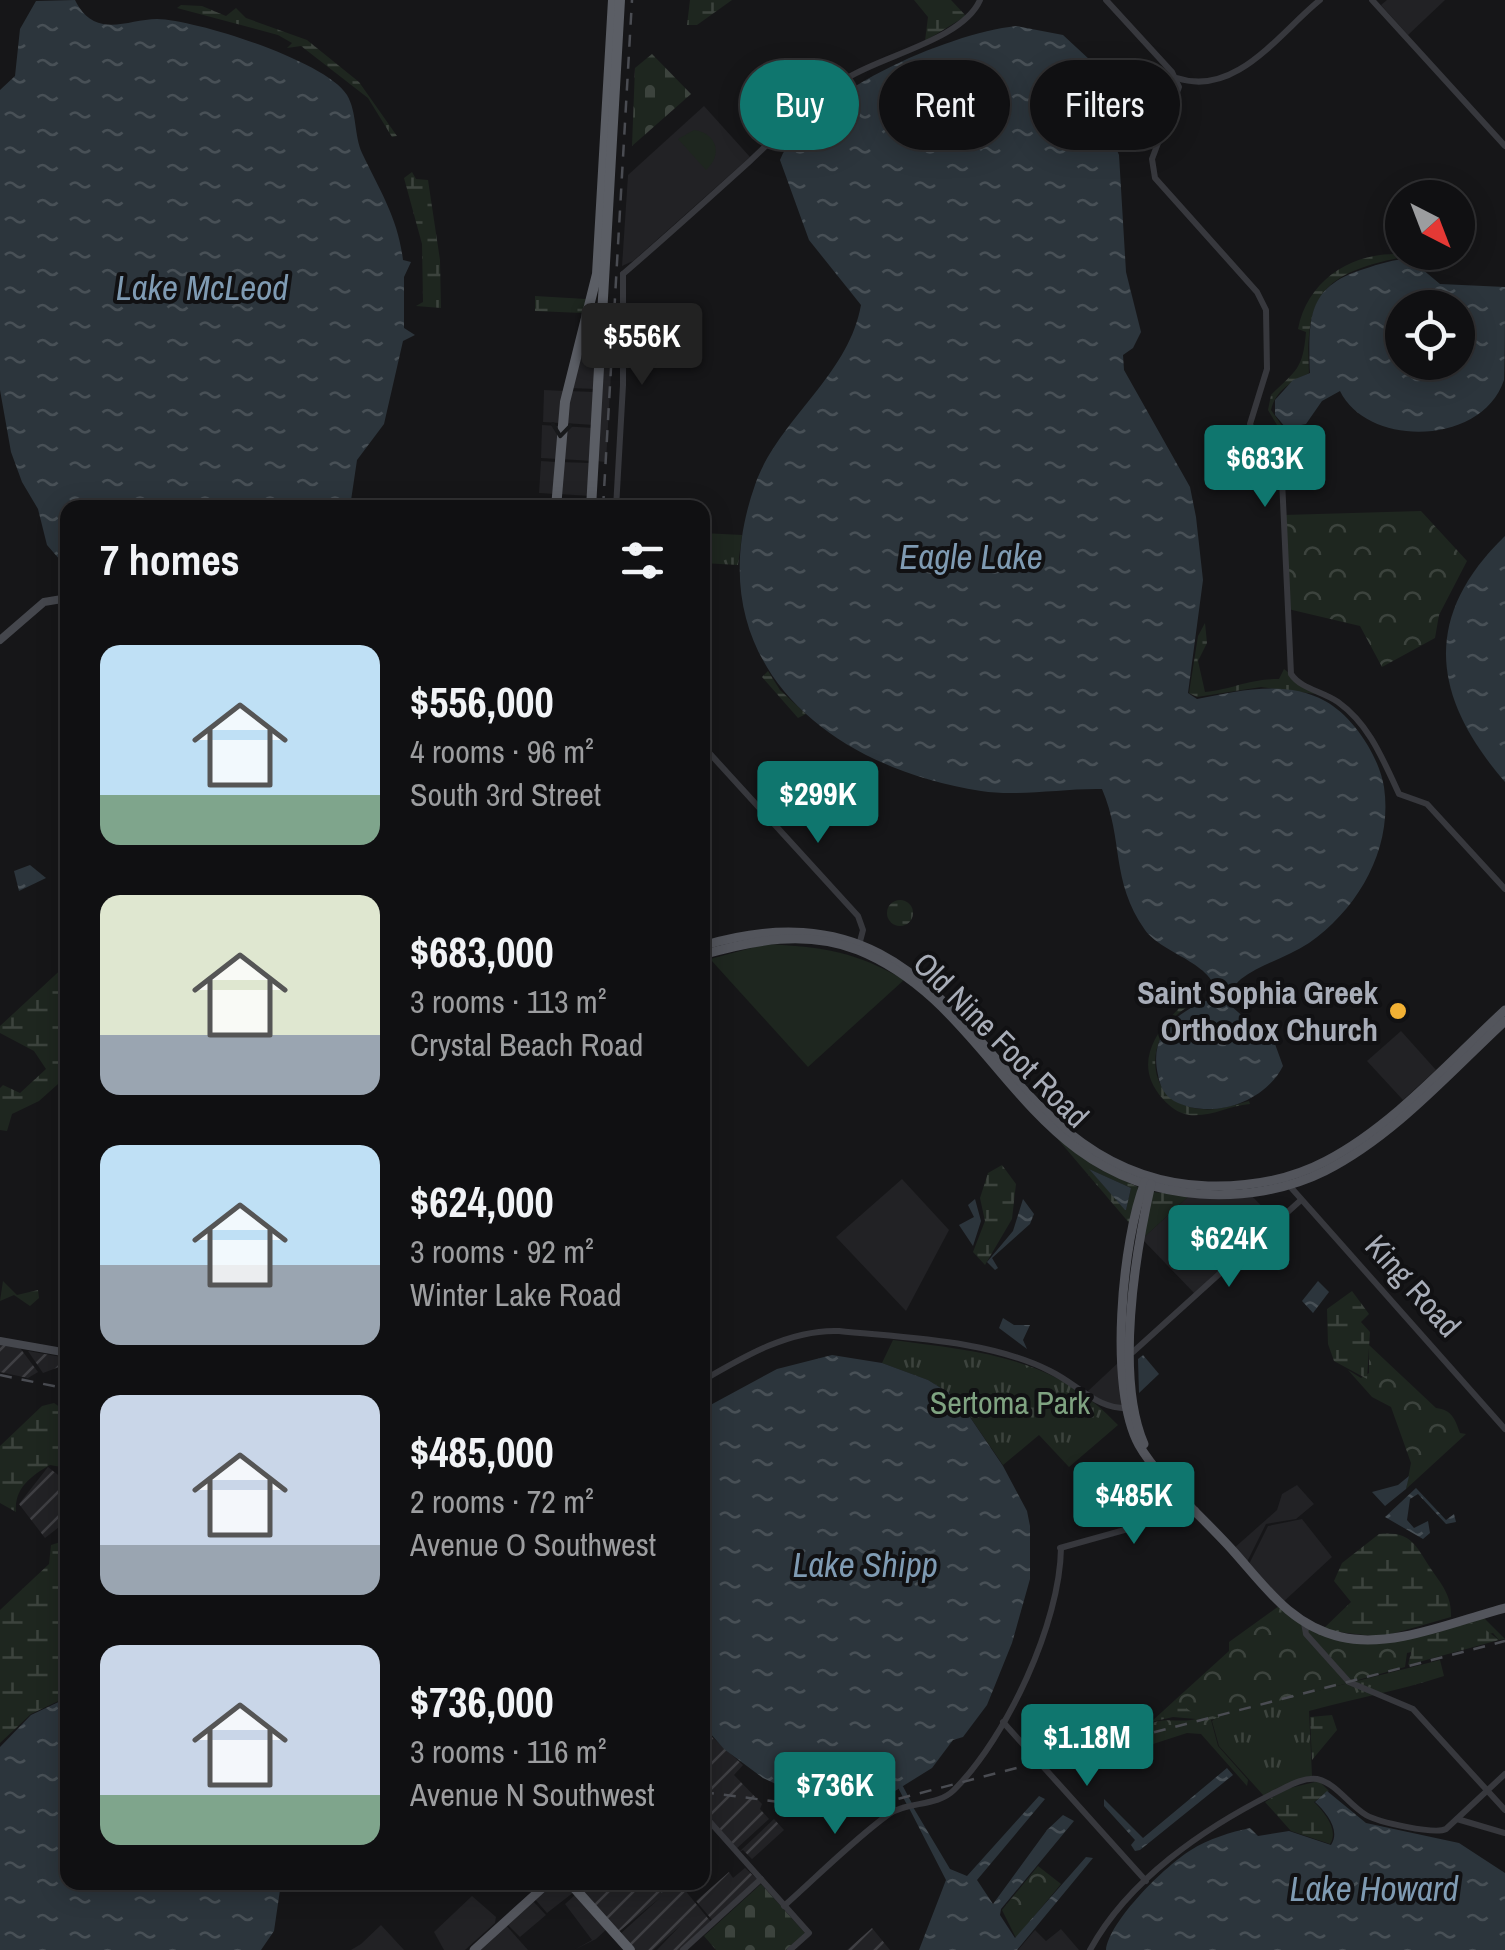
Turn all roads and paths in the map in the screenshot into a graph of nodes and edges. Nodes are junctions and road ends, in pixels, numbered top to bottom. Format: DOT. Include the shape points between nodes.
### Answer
graph roads {
  1 [pos="616,0"];
  2 [pos="980,0"];
  3 [pos="1106,0"];
  4 [pos="1320,0"];
  5 [pos="1372,0"];
  6 [pos="1160,60"];
  7 [pos="1180,79"];
  8 [pos="1505,146"];
  9 [pos="1156,150"];
  10 [pos="602,240"];
  11 [pos="601,274"];
  12 [pos="623,274"];
  13 [pos="557,500"];
  14 [pos="591,500"];
  15 [pos="616,500"];
  16 [pos="60,599"];
  17 [pos="0,640"];
  18 [pos="710,754"];
  19 [pos="1505,890"];
  20 [pos="710,944"];
  21 [pos="859,946"];
  22 [pos="710,953"];
  23 [pos="1505,1010"];
  24 [pos="1505,1021"];
  25 [pos="1463,1055"];
  26 [pos="1417,1091"];
  27 [pos="1402,1115"];
  28 [pos="1148,1181"];
  29 [pos="1287,1181"];
  30 [pos="1301,1200"];
  31 [pos="1123,1322"];
  32 [pos="0,1341"];
  33 [pos="1132,1350"];
  34 [pos="60,1352"];
  35 [pos="710,1377"];
  36 [pos="1129,1408"];
  37 [pos="1505,1429"];
  38 [pos="1196,1510"];
  39 [pos="1505,1608"];
  40 [pos="1304,1623"];
  41 [pos="1002,1722"];
  42 [pos="1038,1745"];
  43 [pos="1027,1748"];
  44 [pos="1505,1776"];
  45 [pos="1487,1792"];
  46 [pos="1505,1812"];
  47 [pos="1457,1819"];
  48 [pos="710,1823"];
  49 [pos="1505,1833"];
  50 [pos="761,1879"];
  51 [pos="1143,1880"];
  52 [pos="537,1890"];
  53 [pos="578,1890"];
  54 [pos="784,1906"];
  55 [pos="470,1950"];
  56 [pos="630,1950"];
  57 [pos="683,1950"];
  58 [pos="790,1950"];
  59 [pos="1090,1950"];
  1 -- 10 [label="highway"];
  2 -- 12 [label="street" via="939,36 848,78 787,124"];
  3 -- 6 [label="street"];
  4 -- 7 [label="street" via="1231,76 1200,83"];
  5 -- 8 [label="street"];
  9 -- 19 [label="street" via="1155,178 1266,308 1267,369 1250,424 1280,458 1291,674 1355,718 1400,795 1428,804"];
  10 -- 11 [label="highway"];
  10 -- 11 [label="highway"];
  11 -- 12 [label="street"];
  11 -- 13 [label="highway, one-way" via="565,402"];
  11 -- 14 [label="highway"];
  12 -- 15 [label="street"];
  16 -- 17 [label="main road" via="44,602"];
  18 -- 21 [label="street" via="858,916"];
  20 -- 21 [label="main road, Old Nine Foot Road" via="782,930 828,933"];
  21 -- 22 [label="main road, Old Nine Foot Road" via="782,938"];
  21 -- 28 [label="main road, Old Nine Foot Road" via="900,962 929,984 1068,1134"];
  23 -- 25 [label="main road"];
  24 -- 25 [label="main road"];
  25 -- 26 [label="main road"];
  25 -- 27 [label="main road"];
  26 -- 27 [label="main road"];
  26 -- 29 [label="main road" via="1350,1148"];
  27 -- 29 [label="main road" via="1348,1158"];
  28 -- 29 [label="main road, Old Nine Foot Road"];
  28 -- 31 [label="main road" via="1128,1244"];
  28 -- 33 [label="main road" via="1136,1251"];
  29 -- 30 [label="street, King Road"];
  30 -- 33 [label="street"];
  30 -- 37 [label="street, King Road"];
  31 -- 33 [label="main road"];
  31 -- 36 [label="main road"];
  32 -- 34 [label="main road"];
  33 -- 36 [label="main road"];
  35 -- 36 [label="street" via="781,1342 839,1331 1005,1354 1060,1376 1103,1406"];
  36 -- 38 [label="main road" via="1160,1470"];
  38 -- 40 [label="main road"];
  38 -- 41 [label="street" via="1060,1548 1053,1606"];
  39 -- 40 [label="main road" via="1376,1640 1340,1637"];
  40 -- 45 [label="street" via="1306,1634 1354,1686 1407,1707"];
  41 -- 43 [label="street"];
  41 -- 54 [label="street" via="947,1796 891,1812"];
  42 -- 43 [label="street"];
  43 -- 51 [label="street"];
  44 -- 45 [label="street"];
  45 -- 46 [label="street"];
  45 -- 47 [label="street"];
  47 -- 49 [label="street"];
  47 -- 51 [label="street" via="1437,1833 1374,1819 1313,1779 1230,1816"];
  48 -- 50 [label="street"];
  50 -- 54 [label="street"];
  50 -- 57 [label="street"];
  51 -- 59 [label="street"];
  52 -- 55 [label="main road"];
  53 -- 56 [label="highway"];
  54 -- 58 [label="street" via="808,1933"];
}
